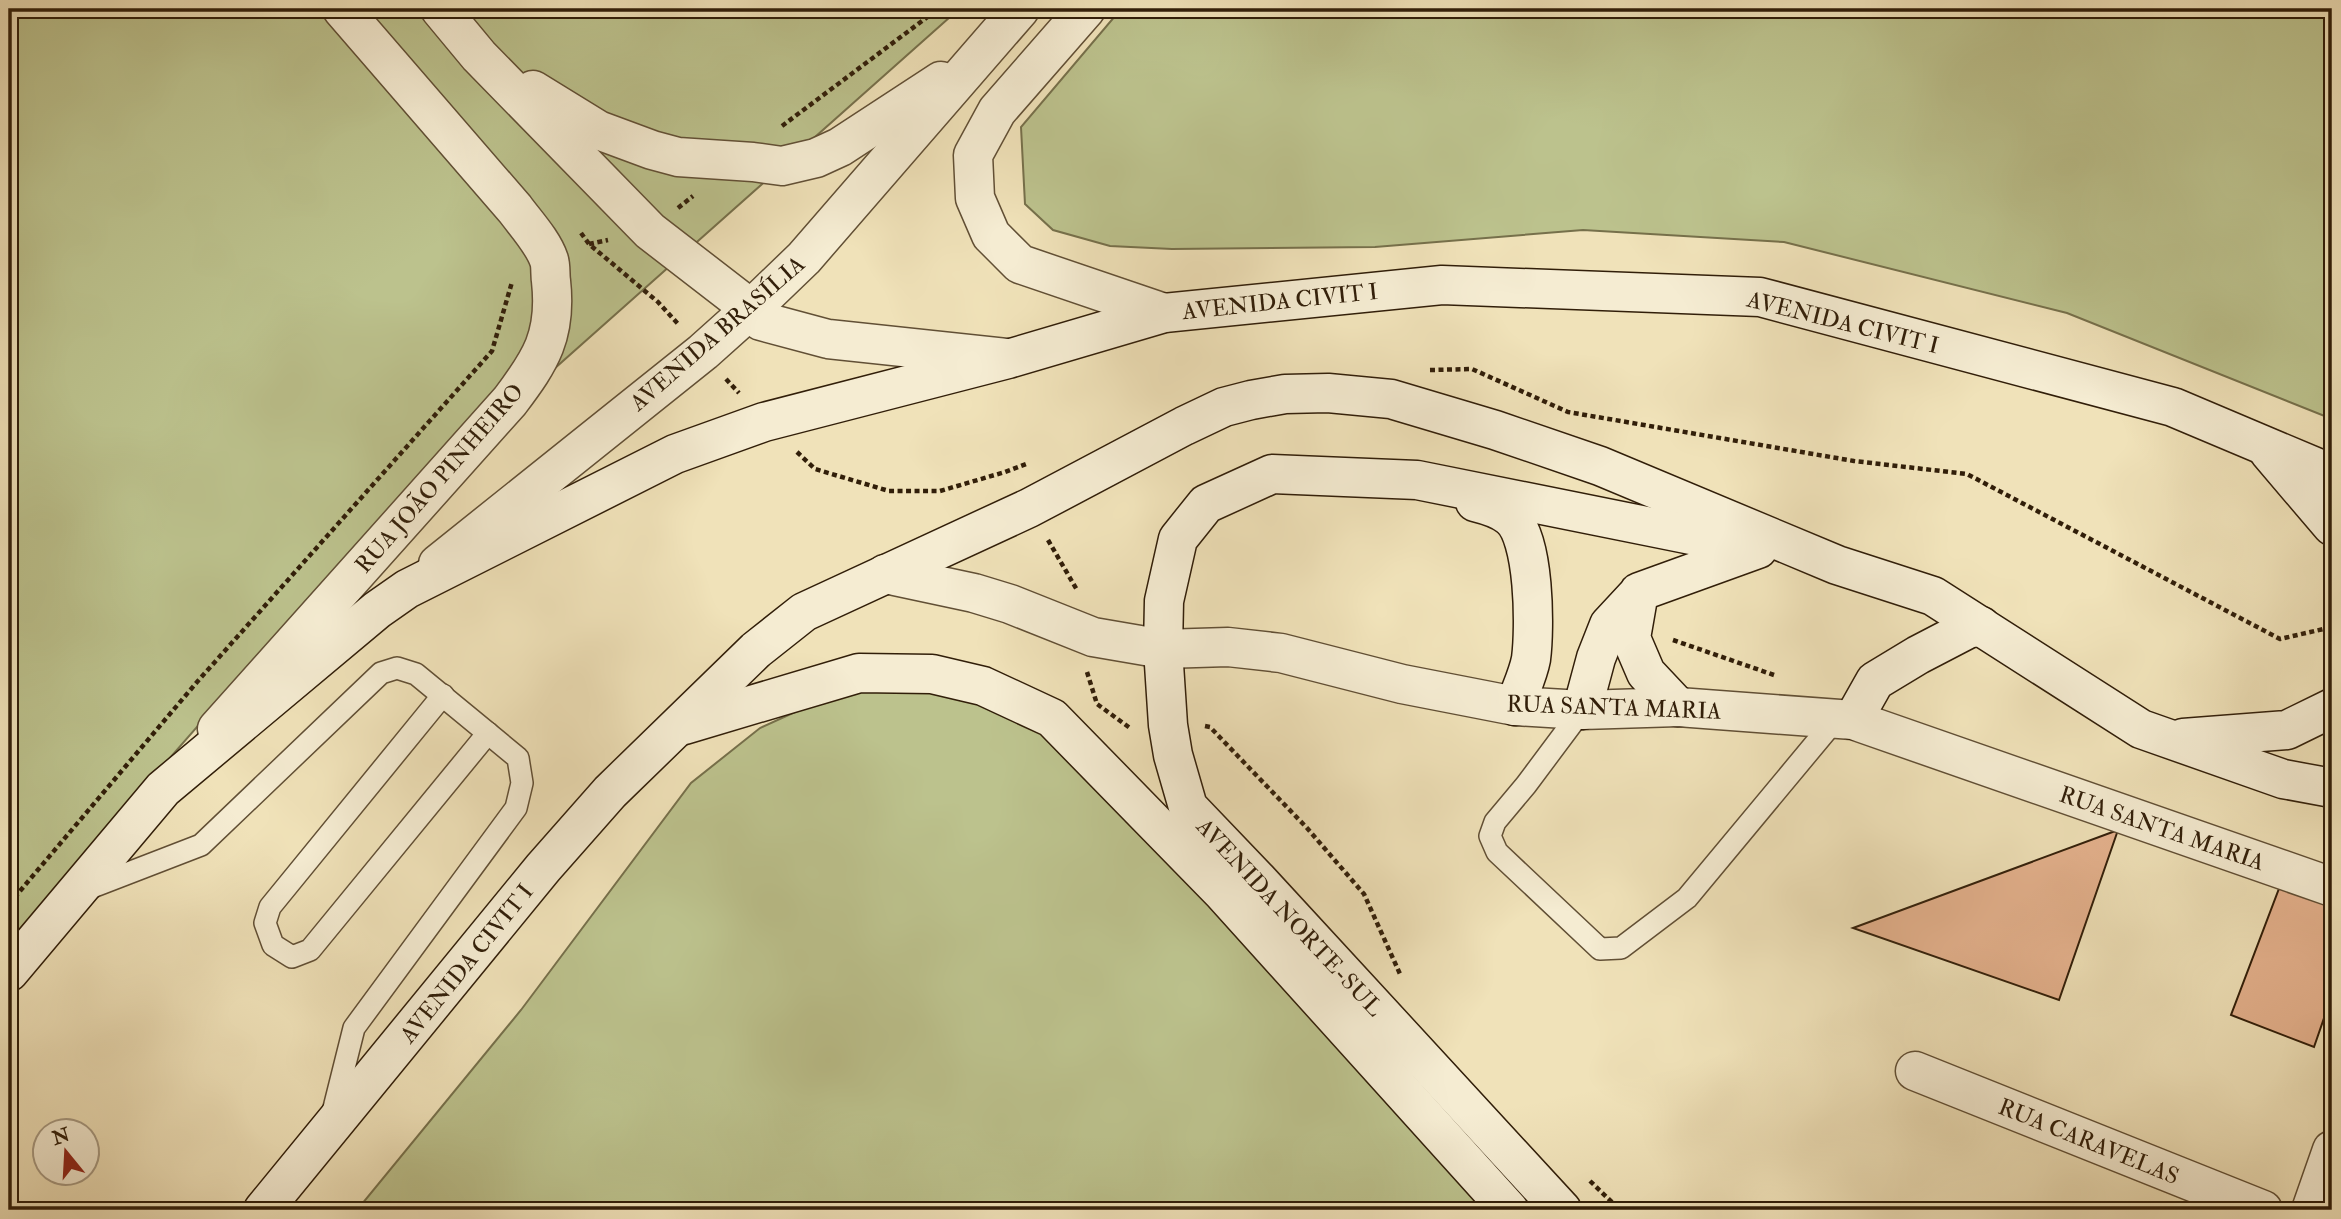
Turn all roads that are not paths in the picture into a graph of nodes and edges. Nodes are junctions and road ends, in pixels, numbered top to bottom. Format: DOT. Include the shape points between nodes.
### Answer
graph roads {
  1 [pos="342,9"];
  2 [pos="440,9"];
  3 [pos="1020,9"];
  4 [pos="1086,9"];
  5 [pos="479,56"];
  6 [pos="975,59"];
  7 [pos="751,309"];
  8 [pos="1164,313"];
  9 [pos="1008,359"];
  10 [pos="2263,445"];
  11 [pos="2332,477"];
  12 [pos="1418,480"];
  13 [pos="2332,526"];
  14 [pos="1758,549"];
  15 [pos="1837,565"];
  16 [pos="885,574"];
  17 [pos="407,589"];
  18 [pos="1639,592"];
  19 [pos="1981,626"];
  20 [pos="1163,649"];
  21 [pos="443,695"];
  22 [pos="1515,706"];
  23 [pos="1678,707"];
  24 [pos="2332,708"];
  25 [pos="1582,710"];
  26 [pos="1844,720"];
  27 [pos="680,726"];
  28 [pos="488,733"];
  29 [pos="2170,740"];
  30 [pos="2332,788"];
  31 [pos="163,789"];
  32 [pos="2332,887"];
  33 [pos="75,894"];
  34 [pos="9,972"];
  35 [pos="1915,1071"];
  36 [pos="328,1131"];
  37 [pos="2332,1150"];
  38 [pos="263,1210"];
  39 [pos="1508,1210"];
  40 [pos="1562,1210"];
  41 [pos="2263,1210"];
  42 [pos="2311,1210"];
  1 -- 31 [label="main road, RUA JOÃO PINHEIRO" via="515,209 537,241 549,259 553,322 533,368 510,401"];
  2 -- 5 [label="main road"];
  3 -- 6 [label="main road, AVENIDA BRASÍLIA"];
  4 -- 8 [label="main road" via="997,111 973,155 975,198 991,235 1020,264"];
  5 -- 6 [label="main road" via="598,130 652,150 678,157 782,166 840,147"];
  5 -- 7 [label="main road" via="650,231"];
  6 -- 7 [label="main road, AVENIDA BRASÍLIA" via="804,258"];
  7 -- 9 [label="main road" via="761,321 828,339"];
  7 -- 17 [label="main road, AVENIDA BRASÍLIA"];
  8 -- 9 [label="main road"];
  8 -- 10 [label="main road, AVENIDA CIVIT I" via="1442,285 1760,297 2173,407"];
  9 -- 17 [label="main road" via="764,422 675,454"];
  10 -- 11 [label="main road, AVENIDA CIVIT I"];
  10 -- 13 [label="main road"];
  12 -- 14 [label="main road, AVENIDA NORTE-SUL"];
  12 -- 20 [label="main road, AVENIDA NORTE-SUL" via="1272,474 1206,504 1178,539 1164,601"];
  12 -- 22 [label="main road" via="1492,507 1511,517 1523,535 1533,604 1531,661"];
  14 -- 15 [label="main road, AVENIDA NORTE-SUL"];
  14 -- 18 [label="main road"];
  15 -- 16 [label="main road, AVENIDA CIVIT I" via="1600,466 1495,430 1391,399 1328,393 1285,394 1224,407 1029,508"];
  15 -- 19 [label="main road" via="1933,596"];
  16 -- 20 [label="main road, RUA SANTA MARIA" via="974,593 1093,637"];
  16 -- 27 [label="main road, AVENIDA CIVIT I" via="804,612 756,650"];
  17 -- 31 [label="main road"];
  18 -- 23 [label="main road" via="1631,638 1646,673"];
  18 -- 25 [label="main road" via="1609,625"];
  19 -- 26 [label="main road" via="1875,681"];
  19 -- 29 [label="main road" via="2141,729"];
  20 -- 22 [label="main road, RUA SANTA MARIA" via="1228,647 1269,652"];
  20 -- 40 [label="main road, AVENIDA NORTE-SUL" via="1168,725 1188,807"];
  21 -- 28 [label="lane"];
  21 -- 28 [label="lane" via="270,907 265,923 273,945 292,957 310,950"];
  21 -- 33 [label="lane" via="416,674 397,668 381,673 201,845"];
  22 -- 25 [label="main road, RUA SANTA MARIA"];
  23 -- 25 [label="main road, RUA SANTA MARIA"];
  23 -- 26 [label="main road, RUA SANTA MARIA"];
  24 -- 29 [label="main road" via="2287,730"];
  25 -- 26 [label="lane" via="1495,822 1490,836 1497,852 1600,949 1621,947 1687,898"];
  26 -- 32 [label="main road, RUA SANTA MARIA"];
  27 -- 36 [label="main road, AVENIDA CIVIT I" via="610,792"];
  27 -- 39 [label="main road, AVENIDA NORTE-SUL" via="859,673 932,674 983,686 1052,719 1223,893"];
  28 -- 36 [label="lane" via="518,758 523,783 516,808 354,1028"];
  29 -- 30 [label="main road" via="2283,779"];
  31 -- 33 [label="main road"];
  33 -- 34 [label="main road"];
  35 -- 41 [label="main road, RUA CARAVELAS"];
  36 -- 38 [label="main road, AVENIDA CIVIT I"];
  37 -- 42 [label="main road"];
}
